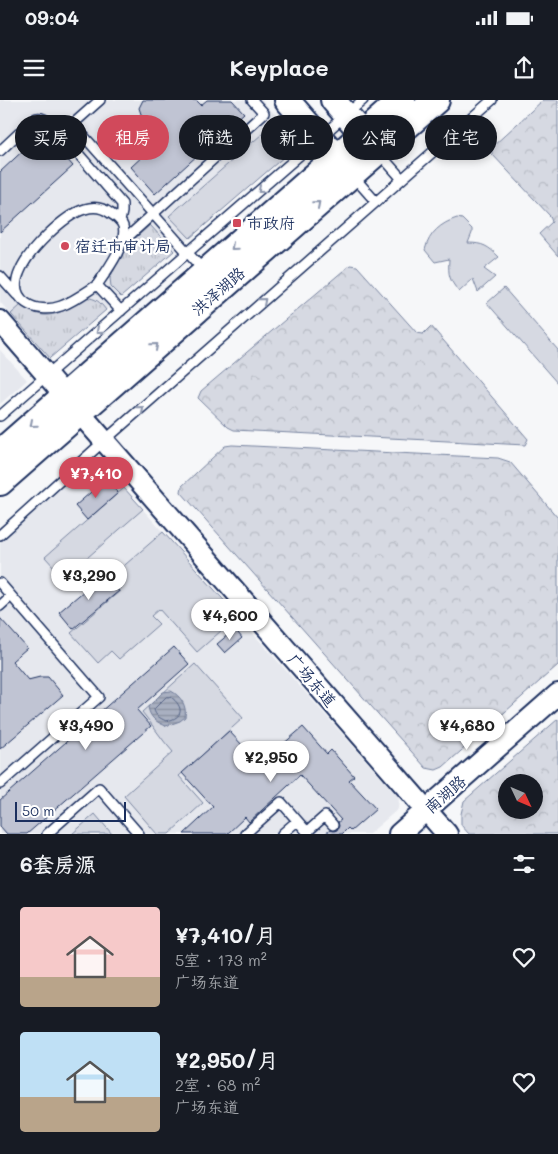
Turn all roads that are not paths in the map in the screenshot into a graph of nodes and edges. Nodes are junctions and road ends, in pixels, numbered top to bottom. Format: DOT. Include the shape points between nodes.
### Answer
graph roads {
  1 [pos="100,100"];
  2 [pos="252,100"];
  3 [pos="286,100"];
  4 [pos="402,100"];
  5 [pos="436,100"];
  6 [pos="492,100"];
  7 [pos="368,115"];
  8 [pos="377,115"];
  9 [pos="343,144"];
  10 [pos="343,144"];
  11 [pos="0,151"];
  12 [pos="336,156"];
  13 [pos="388,160"];
  14 [pos="402,179"];
  15 [pos="376,202"];
  16 [pos="153,214"];
  17 [pos="120,221"];
  18 [pos="121,243"];
  19 [pos="188,253"];
  20 [pos="206,272"];
  21 [pos="0,276"];
  22 [pos="97,284"];
  23 [pos="19,297"];
  24 [pos="121,311"];
  25 [pos="0,321"];
  26 [pos="47,375"];
  27 [pos="72,404"];
  28 [pos="0,416"];
  29 [pos="104,441"];
  30 [pos="0,453"];
  31 [pos="0,482"];
  32 [pos="1,533"];
  33 [pos="0,583"];
  34 [pos="11,596"];
  35 [pos="0,606"];
  36 [pos="558,694"];
  37 [pos="0,784"];
  38 [pos="426,810"];
  39 [pos="297,821"];
  40 [pos="333,825"];
  41 [pos="308,833"];
  42 [pos="47,834"];
  43 [pos="139,834"];
  44 [pos="246,834"];
  45 [pos="282,834"];
  46 [pos="399,834"];
  47 [pos="447,834"];
  1 -- 16 [label="lane" via="73,124"];
  2 -- 16 [label="lane" via="264,113"];
  3 -- 12 [label="main road"];
  4 -- 7 [label="main road, 洪泽湖路"];
  5 -- 8 [label="main road, 洪泽湖路"];
  6 -- 14 [label="lane"];
  9 -- 12 [label="main road, 洪泽湖路"];
  10 -- 12 [label="lane"];
  11 -- 17 [label="lane" via="36,118 44,119 55,127 122,204"];
  12 -- 15 [label="lane"];
  12 -- 19 [label="lane, one-way"];
  12 -- 20 [label="main road, 洪泽湖路, one-way"];
  27 -- 12 [label="main road, 洪泽湖路, one-way"];
  13 -- 14 [label="lane"];
  14 -- 15 [label="lane"];
  29 -- 15 [label="lane, one-way"];
  16 -- 18 [label="lane"];
  16 -- 19 [label="lane"];
  17 -- 18 [label="lane" via="124,232"];
  17 -- 23 [label="lane" via="101,207 83,209 66,218 21,267 16,289"];
  18 -- 22 [label="lane" via="113,263"];
  19 -- 20 [label="lane"];
  19 -- 24 [label="lane"];
  20 -- 27 [label="main road, 洪泽湖路"];
  21 -- 23 [label="lane"];
  22 -- 23 [label="lane" via="76,299 48,309 26,303"];
  22 -- 24 [label="lane"];
  24 -- 26 [label="lane, one-way"];
  25 -- 26 [label="street, 广场东道"];
  26 -- 27 [label="street, 广场东道"];
  26 -- 28 [label="lane"];
  27 -- 29 [label="street, 广场东道"];
  27 -- 30 [label="main road, 洪泽湖路, one-way"];
  27 -- 31 [label="main road, 洪泽湖路"];
  29 -- 32 [label="lane"];
  29 -- 38 [label="street, 广场东道"];
  33 -- 34 [label="lane"];
  34 -- 35 [label="lane"];
  34 -- 37 [label="lane" via="98,697"];
  36 -- 38 [label="street, 南湖路"];
  38 -- 46 [label="street, 南湖路"];
  38 -- 47 [label="street, 广场东道"];
  39 -- 41 [label="lane"];
  39 -- 44 [label="lane" via="281,802"];
  39 -- 45 [label="lane"];
  40 -- 41 [label="lane" via="325,816"];
  42 -- 43 [label="lane" via="99,788"];
}
